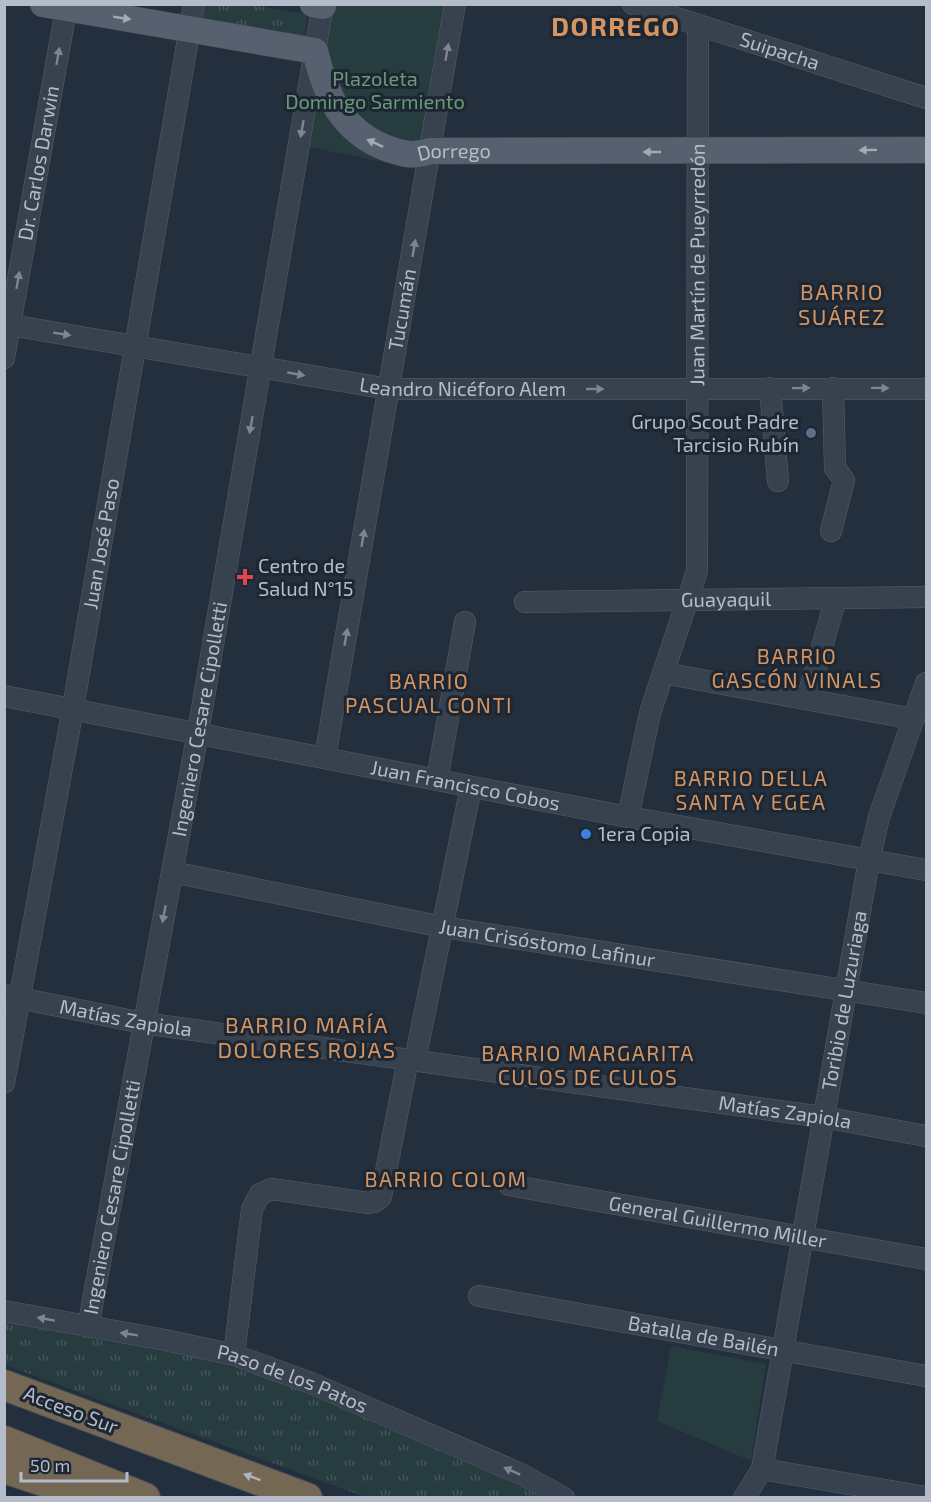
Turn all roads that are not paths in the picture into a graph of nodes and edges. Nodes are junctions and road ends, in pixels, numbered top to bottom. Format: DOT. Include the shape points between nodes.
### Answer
graph roads {
  1 [pos="455,4"];
  2 [pos="633,4"];
  3 [pos="321,5"];
  4 [pos="59,6"];
  5 [pos="664,9"];
  6 [pos="192,17"];
  7 [pos="698,25"];
  8 [pos="315,51"];
  9 [pos="927,98"];
  10 [pos="927,150"];
  11 [pos="430,151"];
  12 [pos="697,152"];
  13 [pos="7,325"];
  14 [pos="135,346"];
  15 [pos="4,358"];
  16 [pos="261,368"];
  17 [pos="770,388"];
  18 [pos="833,388"];
  19 [pos="927,388"];
  20 [pos="389,389"];
  21 [pos="698,389"];
  22 [pos="778,481"];
  23 [pos="831,531"];
  24 [pos="927,597"];
  25 [pos="836,598"];
  26 [pos="689,600"];
  27 [pos="525,602"];
  28 [pos="465,622"];
  29 [pos="663,673"];
  30 [pos="927,683"];
  31 [pos="4,696"];
  32 [pos="807,699"];
  33 [pos="73,708"];
  34 [pos="914,720"];
  35 [pos="198,732"];
  36 [pos="325,757"];
  37 [pos="437,780"];
  38 [pos="471,787"];
  39 [pos="628,817"];
  40 [pos="869,860"];
  41 [pos="927,870"];
  42 [pos="172,872"];
  43 [pos="443,927"];
  44 [pos="846,990"];
  45 [pos="12,997"];
  46 [pos="927,1003"];
  47 [pos="143,1023"];
  48 [pos="412,1059"];
  49 [pos="4,1083"];
  50 [pos="823,1118"];
  51 [pos="927,1136"];
  52 [pos="509,1185"];
  53 [pos="802,1237"];
  54 [pos="927,1259"];
  55 [pos="479,1296"];
  56 [pos="4,1311"];
  57 [pos="88,1327"];
  58 [pos="781,1350"];
  59 [pos="234,1355"];
  60 [pos="927,1376"];
  61 [pos="4,1385"];
  62 [pos="4,1441"];
  63 [pos="4,1468"];
  64 [pos="762,1468"];
  65 [pos="94,1497"];
  66 [pos="145,1497"];
  67 [pos="307,1497"];
  68 [pos="564,1497"];
  69 [pos="744,1497"];
  70 [pos="927,1497"];
  11 -- 1 [label="street, Tucumán, one-way"];
  2 -- 5 [label="street, Suipacha"];
  3 -- 8 [label="street, Ingeniero Cesare Cipolletti"];
  4 -- 6 [label="main road, one-way"];
  13 -- 4 [label="street, Dr. Carlos Darwin, one-way"];
  5 -- 7 [label="street, Suipacha"];
  6 -- 8 [label="main road"];
  6 -- 14 [label="street, Juan José Paso"];
  7 -- 9 [label="street, Suipacha"];
  7 -- 12 [label="street, Juan Martín de Pueyrredón"];
  11 -- 8 [label="main road, Dorrego, one-way" via="416,156 399,153 354,129 331,99"];
  8 -- 16 [label="street, Ingeniero Cesare Cipolletti, one-way"];
  10 -- 12 [label="main road, Dorrego, one-way"];
  12 -- 11 [label="main road, Dorrego, one-way"];
  20 -- 11 [label="street, Tucumán, one-way"];
  12 -- 21 [label="street, Juan Martín de Pueyrredón"];
  13 -- 14 [label="street, Leandro Nicéforo Alem, one-way"];
  13 -- 15 [label="street, Dr. Carlos Darwin"];
  14 -- 16 [label="street, Leandro Nicéforo Alem"];
  14 -- 33 [label="street, Juan José Paso"];
  16 -- 20 [label="street, Leandro Nicéforo Alem, one-way"];
  16 -- 35 [label="street, Ingeniero Cesare Cipolletti, one-way"];
  17 -- 18 [label="street, Leandro Nicéforo Alem, one-way"];
  17 -- 21 [label="street, Leandro Nicéforo Alem"];
  17 -- 22 [label="street"];
  18 -- 19 [label="street, Leandro Nicéforo Alem, one-way"];
  18 -- 23 [label="street" via="835,468 844,480"];
  20 -- 21 [label="street, Leandro Nicéforo Alem, one-way"];
  36 -- 20 [label="street, Tucumán, one-way"];
  21 -- 26 [label="street, Juan Martín de Pueyrredón" via="698,561"];
  24 -- 25 [label="street, Guayaquil"];
  25 -- 26 [label="street, Guayaquil"];
  25 -- 32 [label="street"];
  26 -- 27 [label="street, Guayaquil"];
  26 -- 29 [label="street, Juan Martín de Pueyrredón"];
  28 -- 37 [label="street"];
  29 -- 32 [label="street"];
  29 -- 39 [label="street, Juan Martín de Pueyrredón" via="650,713"];
  30 -- 34 [label="street, Toribio de Luzuriaga"];
  31 -- 33 [label="street, Juan Francisco Cobos"];
  32 -- 34 [label="street"];
  33 -- 35 [label="street, Juan Francisco Cobos"];
  33 -- 45 [label="street, Juan José Paso"];
  34 -- 40 [label="street, Toribio de Luzuriaga" via="879,817"];
  35 -- 36 [label="street, Juan Francisco Cobos"];
  35 -- 42 [label="street, Ingeniero Cesare Cipolletti"];
  36 -- 37 [label="street, Juan Francisco Cobos"];
  37 -- 38 [label="street, Juan Francisco Cobos"];
  38 -- 39 [label="street, Juan Francisco Cobos"];
  38 -- 43 [label="street"];
  39 -- 40 [label="street, Juan Francisco Cobos"];
  40 -- 41 [label="street, Juan Francisco Cobos"];
  40 -- 44 [label="street, Toribio de Luzuriaga"];
  42 -- 43 [label="street, Juan Crisóstomo Lafinur"];
  42 -- 47 [label="street, Ingeniero Cesare Cipolletti, one-way"];
  43 -- 44 [label="street, Juan Crisóstomo Lafinur"];
  43 -- 48 [label="street"];
  44 -- 46 [label="street, Juan Crisóstomo Lafinur"];
  44 -- 50 [label="street, Toribio de Luzuriaga"];
  45 -- 47 [label="street, Matías Zapiola"];
  45 -- 49 [label="street, Juan José Paso"];
  47 -- 48 [label="street, Matías Zapiola"];
  47 -- 57 [label="street, Ingeniero Cesare Cipolletti"];
  48 -- 50 [label="street, Matías Zapiola"];
  48 -- 59 [label="street" via="381,1197 368,1203 272,1189 260,1194 252,1209"];
  50 -- 51 [label="street, Matías Zapiola"];
  50 -- 53 [label="street, Toribio de Luzuriaga"];
  52 -- 53 [label="street, General Guillermo Miller"];
  53 -- 54 [label="street, General Guillermo Miller"];
  53 -- 58 [label="street, Toribio de Luzuriaga"];
  55 -- 58 [label="street, Batalla de Bailén"];
  57 -- 56 [label="street, Paso de los Patos, one-way"];
  59 -- 57 [label="street, Paso de los Patos, one-way"];
  58 -- 60 [label="street, Batalla de Bailén"];
  58 -- 64 [label="street, Toribio de Luzuriaga"];
  68 -- 59 [label="street, Paso de los Patos, one-way" via="523,1475 311,1383"];
  67 -- 61 [label="highway, Acceso Sur, one-way"];
  62 -- 66 [label="highway"];
  63 -- 65 [label="highway"];
  64 -- 69 [label="street, Toribio de Luzuriaga"];
  64 -- 70 [label="street"];
}
